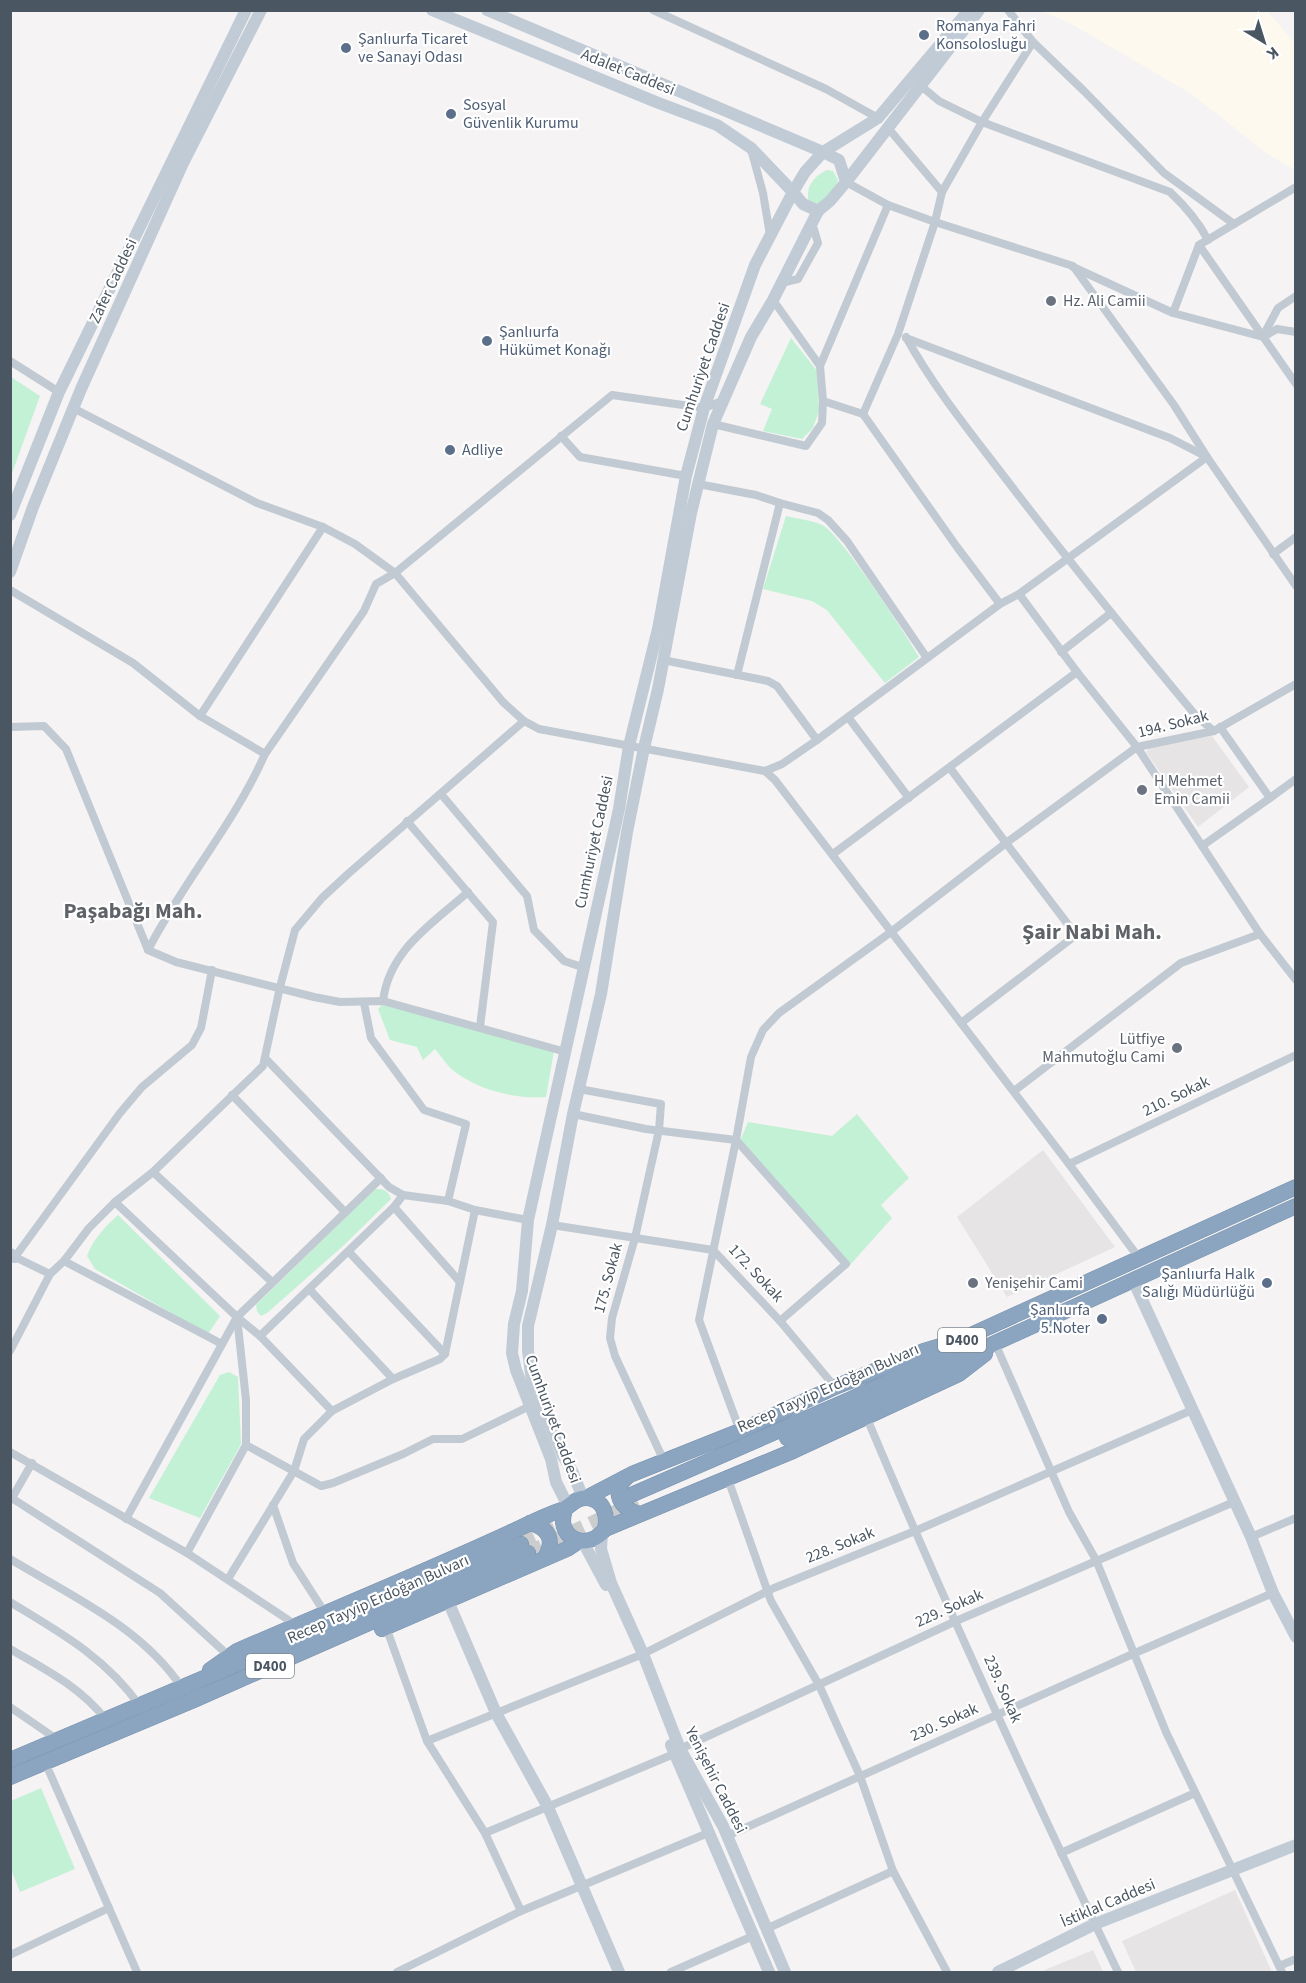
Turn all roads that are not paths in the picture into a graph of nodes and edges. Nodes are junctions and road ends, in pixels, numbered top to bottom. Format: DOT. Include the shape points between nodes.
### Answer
graph roads {
  1 [pos="246,10"];
  2 [pos="261,10"];
  3 [pos="432,10"];
  4 [pos="487,10"];
  5 [pos="653,10"];
  6 [pos="969,10"];
  7 [pos="980,10"];
  8 [pos="1008,10"];
  9 [pos="1033,42"];
  10 [pos="921,86"];
  11 [pos="878,118"];
  12 [pos="982,122"];
  13 [pos="888,128"];
  14 [pos="751,148"];
  15 [pos="823,152"];
  16 [pos="846,182"];
  17 [pos="1296,187"];
  18 [pos="793,192"];
  19 [pos="942,192"];
  20 [pos="888,205"];
  21 [pos="815,217"];
  22 [pos="935,222"];
  23 [pos="1234,224"];
  24 [pos="771,239"];
  25 [pos="1208,240"];
  26 [pos="1199,245"];
  27 [pos="1073,266"];
  28 [pos="1296,296"];
  29 [pos="773,300"];
  30 [pos="1173,313"];
  31 [pos="1296,332"];
  32 [pos="902,336"];
  33 [pos="1263,337"];
  34 [pos="10,361"];
  35 [pos="820,366"];
  36 [pos="1296,384"];
  37 [pos="59,392"];
  38 [pos="722,401"];
  39 [pos="823,401"];
  40 [pos="73,408"];
  41 [pos="704,408"];
  42 [pos="863,414"];
  43 [pos="713,424"];
  44 [pos="561,436"];
  45 [pos="1207,457"];
  46 [pos="686,476"];
  47 [pos="698,484"];
  48 [pos="780,503"];
  49 [pos="10,515"];
  50 [pos="323,527"];
  51 [pos="1296,537"];
  52 [pos="1273,554"];
  53 [pos="1067,559"];
  54 [pos="10,572"];
  55 [pos="395,573"];
  56 [pos="1296,586"];
  57 [pos="10,590"];
  58 [pos="1019,594"];
  59 [pos="1000,604"];
  60 [pos="1111,613"];
  61 [pos="1061,652"];
  62 [pos="927,658"];
  63 [pos="663,660"];
  64 [pos="1077,672"];
  65 [pos="737,675"];
  66 [pos="1296,684"];
  67 [pos="200,716"];
  68 [pos="848,717"];
  69 [pos="524,721"];
  70 [pos="10,727"];
  71 [pos="1217,729"];
  72 [pos="817,740"];
  73 [pos="629,746"];
  74 [pos="1137,747"];
  75 [pos="644,748"];
  76 [pos="265,754"];
  77 [pos="950,768"];
  78 [pos="765,771"];
  79 [pos="1296,779"];
  80 [pos="441,794"];
  81 [pos="909,798"];
  82 [pos="1270,798"];
  83 [pos="407,821"];
  84 [pos="1006,843"];
  85 [pos="1202,846"];
  86 [pos="832,854"];
  87 [pos="468,892"];
  88 [pos="891,932"];
  89 [pos="1260,934"];
  90 [pos="148,950"];
  91 [pos="585,968"];
  92 [pos="212,970"];
  93 [pos="1296,980"];
  94 [pos="279,987"];
  95 [pos="383,1001"];
  96 [pos="364,1003"];
  97 [pos="961,1023"];
  98 [pos="480,1027"];
  99 [pos="566,1052"];
  100 [pos="1296,1055"];
  101 [pos="265,1058"];
  102 [pos="579,1089"];
  103 [pos="1014,1091"];
  104 [pos="232,1095"];
  105 [pos="573,1114"];
  106 [pos="659,1130"];
  107 [pos="736,1140"];
  108 [pos="1069,1164"];
  109 [pos="153,1172"];
  110 [pos="381,1178"];
  111 [pos="1296,1187"];
  112 [pos="403,1195"];
  113 [pos="448,1201"];
  114 [pos="115,1202"];
  115 [pos="1296,1206"];
  116 [pos="394,1207"];
  117 [pos="475,1210"];
  118 [pos="345,1212"];
  119 [pos="528,1220"];
  120 [pos="552,1225"];
  121 [pos="635,1238"];
  122 [pos="713,1250"];
  123 [pos="349,1252"];
  124 [pos="13,1255"];
  125 [pos="1139,1258"];
  126 [pos="64,1260"];
  127 [pos="50,1274"];
  128 [pos="1132,1280"];
  129 [pos="272,1282"];
  130 [pos="460,1282"];
  131 [pos="310,1290"];
  132 [pos="237,1317"];
  133 [pos="780,1321"];
  134 [pos="260,1336"];
  135 [pos="960,1340"];
  136 [pos="994,1343"];
  137 [pos="222,1344"];
  138 [pos="10,1351"];
  139 [pos="445,1354"];
  140 [pos="393,1379"];
  141 [pos="835,1387"];
  142 [pos="530,1406"];
  143 [pos="1192,1410"];
  144 [pos="332,1411"];
  145 [pos="866,1416"];
  146 [pos="741,1431"];
  147 [pos="246,1445"];
  148 [pos="10,1452"];
  149 [pos="664,1461"];
  150 [pos="32,1463"];
  151 [pos="294,1470"];
  152 [pos="1052,1471"];
  153 [pos="632,1474"];
  154 [pos="728,1479"];
  155 [pos="11,1497"];
  156 [pos="585,1498"];
  157 [pos="1234,1502"];
  158 [pos="636,1504"];
  159 [pos="273,1505"];
  160 [pos="567,1507"];
  161 [pos="1296,1518"];
  162 [pos="126,1519"];
  163 [pos="530,1523"];
  164 [pos="604,1531"];
  165 [pos="915,1531"];
  166 [pos="1251,1537"];
  167 [pos="581,1542"];
  168 [pos="187,1553"];
  169 [pos="545,1558"];
  170 [pos="10,1559"];
  171 [pos="1096,1560"];
  172 [pos="228,1579"];
  173 [pos="768,1591"];
  174 [pos="1273,1593"];
  175 [pos="448,1601"];
  176 [pos="10,1602"];
  177 [pos="325,1613"];
  178 [pos="956,1621"];
  179 [pos="296,1625"];
  180 [pos="386,1627"];
  181 [pos="1296,1636"];
  182 [pos="10,1649"];
  183 [pos="1135,1653"];
  184 [pos="640,1655"];
  185 [pos="229,1656"];
  186 [pos="188,1685"];
  187 [pos="819,1685"];
  188 [pos="196,1699"];
  189 [pos="140,1706"];
  190 [pos="10,1707"];
  191 [pos="496,1713"];
  192 [pos="998,1714"];
  193 [pos="106,1720"];
  194 [pos="59,1740"];
  195 [pos="427,1741"];
  196 [pos="677,1752"];
  197 [pos="12,1757"];
  198 [pos="45,1761"];
  199 [pos="860,1776"];
  200 [pos="10,1777"];
  201 [pos="1195,1793"];
  202 [pos="548,1807"];
  203 [pos="485,1833"];
  204 [pos="708,1833"];
  205 [pos="727,1836"];
  206 [pos="1296,1845"];
  207 [pos="1061,1853"];
  208 [pos="1233,1868"];
  209 [pos="893,1871"];
  210 [pos="582,1887"];
  211 [pos="109,1908"];
  212 [pos="521,1911"];
  213 [pos="1095,1924"];
  214 [pos="766,1929"];
  215 [pos="753,1936"];
  216 [pos="10,1955"];
  217 [pos="1296,1959"];
  218 [pos="1280,1969"];
  219 [pos="137,1972"];
  220 [pos="398,1972"];
  221 [pos="619,1972"];
  222 [pos="671,1972"];
  223 [pos="769,1972"];
  224 [pos="785,1972"];
  225 [pos="947,1972"];
  226 [pos="998,1972"];
  227 [pos="1118,1972"];
  1 -- 37 [label="main road, Zafer Caddesi"];
  2 -- 40 [label="main road, Zafer Caddesi" via="183,164"];
  3 -- 14 [label="main road, Adalet Caddesi" via="717,125"];
  4 -- 15 [label="main road, Adalet Caddesi"];
  5 -- 11 [label="street" via="826,89"];
  6 -- 11 [label="main road"];
  7 -- 10 [label="main road"];
  8 -- 9 [label="street"];
  9 -- 12 [label="street"];
  9 -- 23 [label="street" via="1164,173"];
  10 -- 12 [label="street" via="939,101"];
  10 -- 13 [label="main road"];
  11 -- 15 [label="main road"];
  12 -- 19 [label="street"];
  12 -- 25 [label="street" via="1170,192"];
  13 -- 16 [label="main road"];
  13 -- 19 [label="street"];
  14 -- 18 [label="main road, Adalet Caddesi"];
  14 -- 24 [label="street"];
  15 -- 16 [label="main road" via="839,160"];
  15 -- 18 [label="main road, Cumhuriyet Caddesi"];
  16 -- 20 [label="street"];
  16 -- 21 [label="main road, Cumhuriyet Caddesi"];
  17 -- 23 [label="street"];
  18 -- 21 [label="main road, Adalet Caddesi"];
  18 -- 24 [label="main road, Cumhuriyet Caddesi"];
  19 -- 22 [label="street"];
  20 -- 22 [label="street"];
  20 -- 35 [label="street"];
  21 -- 29 [label="main road, Cumhuriyet Caddesi"];
  22 -- 27 [label="street"];
  22 -- 32 [label="street"];
  23 -- 25 [label="street"];
  24 -- 41 [label="main road, Cumhuriyet Caddesi" via="755,266"];
  25 -- 26 [label="street"];
  26 -- 30 [label="street"];
  26 -- 33 [label="street"];
  27 -- 30 [label="street"];
  27 -- 45 [label="street"];
  28 -- 33 [label="street" via="1278,308"];
  29 -- 35 [label="street"];
  29 -- 38 [label="main road, Cumhuriyet Caddesi"];
  30 -- 33 [label="street"];
  31 -- 33 [label="street" via="1277,328"];
  32 -- 42 [label="street"];
  32 -- 45 [label="street" via="1170,438"];
  32 -- 53 [label="street"];
  33 -- 36 [label="street"];
  34 -- 37 [label="street"];
  35 -- 39 [label="street"];
  37 -- 49 [label="main road, Zafer Caddesi"];
  38 -- 41 [label="street"];
  38 -- 43 [label="main road, Cumhuriyet Caddesi"];
  39 -- 42 [label="street"];
  39 -- 43 [label="street" via="822,423 806,446"];
  40 -- 50 [label="street" via="257,503"];
  40 -- 54 [label="main road, Zafer Caddesi"];
  41 -- 44 [label="street" via="612,395"];
  41 -- 46 [label="main road, Cumhuriyet Caddesi"];
  42 -- 59 [label="street"];
  43 -- 47 [label="main road, Cumhuriyet Caddesi"];
  44 -- 46 [label="street" via="580,457"];
  44 -- 55 [label="street"];
  45 -- 52 [label="street"];
  45 -- 53 [label="street"];
  46 -- 73 [label="main road, Cumhuriyet Caddesi" via="658,629"];
  47 -- 48 [label="street"];
  47 -- 63 [label="main road, Cumhuriyet Caddesi"];
  48 -- 62 [label="street" via="818,513 828,520"];
  48 -- 65 [label="street"];
  50 -- 55 [label="street"];
  50 -- 67 [label="street"];
  51 -- 52 [label="street"];
  52 -- 56 [label="street"];
  53 -- 58 [label="street"];
  53 -- 60 [label="street"];
  55 -- 69 [label="street" via="502,702"];
  55 -- 76 [label="street" via="376,584 364,611"];
  57 -- 67 [label="street" via="133,663"];
  58 -- 59 [label="street"];
  58 -- 61 [label="street"];
  59 -- 62 [label="street"];
  60 -- 61 [label="street"];
  60 -- 71 [label="street" via="1197,717"];
  61 -- 64 [label="street"];
  62 -- 68 [label="street"];
  63 -- 65 [label="street"];
  63 -- 75 [label="main road, Cumhuriyet Caddesi"];
  64 -- 74 [label="street"];
  64 -- 77 [label="street"];
  65 -- 72 [label="street" via="777,686"];
  66 -- 71 [label="street, 194. Sokak"];
  67 -- 76 [label="street"];
  68 -- 72 [label="street"];
  68 -- 81 [label="street"];
  69 -- 73 [label="street" via="539,729"];
  69 -- 80 [label="street"];
  70 -- 90 [label="street" via="44,726 66,749"];
  71 -- 74 [label="street, 194. Sokak"];
  71 -- 82 [label="street"];
  72 -- 78 [label="street"];
  73 -- 75 [label="street"];
  73 -- 91 [label="main road, Cumhuriyet Caddesi"];
  74 -- 84 [label="street, 194. Sokak"];
  74 -- 85 [label="street"];
  75 -- 78 [label="street"];
  75 -- 102 [label="main road, Cumhuriyet Caddesi" via="601,994"];
  76 -- 90 [label="street" via="254,780"];
  77 -- 81 [label="street"];
  77 -- 84 [label="street"];
  78 -- 86 [label="street"];
  79 -- 82 [label="street"];
  80 -- 83 [label="street"];
  80 -- 91 [label="street" via="527,896 534,930 564,962"];
  81 -- 86 [label="street"];
  82 -- 85 [label="street"];
  83 -- 87 [label="street"];
  83 -- 94 [label="street" via="322,898 295,930"];
  84 -- 88 [label="street, 194. Sokak"];
  84 -- 97 [label="street" via="1076,935"];
  85 -- 89 [label="street"];
  86 -- 88 [label="street"];
  87 -- 95 [label="street" via="398,957 385,984"];
  87 -- 98 [label="street" via="493,922"];
  88 -- 97 [label="street"];
  88 -- 107 [label="street, 194. Sokak" via="779,1013 763,1030 751,1057"];
  89 -- 93 [label="street"];
  89 -- 103 [label="street" via="1181,963"];
  90 -- 92 [label="street" via="176,962"];
  91 -- 99 [label="main road, Cumhuriyet Caddesi"];
  92 -- 94 [label="street"];
  92 -- 124 [label="street" via="201,1028 192,1045 142,1087"];
  94 -- 96 [label="street" via="340,1002"];
  94 -- 101 [label="street"];
  95 -- 96 [label="street"];
  95 -- 98 [label="street"];
  96 -- 113 [label="street" via="371,1038 424,1110 466,1124"];
  97 -- 103 [label="street"];
  98 -- 99 [label="street"];
  99 -- 119 [label="main road, Cumhuriyet Caddesi"];
  100 -- 108 [label="street, 210. Sokak"];
  101 -- 104 [label="street" via="263,1066"];
  101 -- 110 [label="street"];
  102 -- 105 [label="main road, Cumhuriyet Caddesi"];
  102 -- 106 [label="street, 175. Sokak" via="661,1104"];
  103 -- 108 [label="street"];
  104 -- 109 [label="street"];
  104 -- 118 [label="street"];
  105 -- 106 [label="street"];
  105 -- 120 [label="main road, Cumhuriyet Caddesi"];
  106 -- 107 [label="street"];
  106 -- 121 [label="street, 175. Sokak"];
  107 -- 122 [label="street, 194. Sokak"];
  107 -- 133 [label="street" via="846,1264"];
  108 -- 125 [label="street"];
  109 -- 114 [label="street"];
  109 -- 129 [label="street"];
  110 -- 112 [label="street"];
  110 -- 118 [label="street"];
  111 -- 125 [label="highway, Recep Tayyip Erdoğan Bulvarı / D400"];
  112 -- 113 [label="street"];
  112 -- 116 [label="street"];
  113 -- 117 [label="street"];
  114 -- 126 [label="street" via="88,1228"];
  114 -- 132 [label="street"];
  115 -- 128 [label="highway, Recep Tayyip Erdoğan Bulvarı / D400"];
  116 -- 123 [label="street"];
  116 -- 130 [label="street"];
  117 -- 119 [label="street"];
  117 -- 130 [label="street"];
  118 -- 129 [label="street"];
  119 -- 142 [label="main road, Cumhuriyet Caddesi" via="512,1353"];
  120 -- 121 [label="street, 172. Sokak"];
  120 -- 156 [label="main road, Cumhuriyet Caddesi" via="528,1326 528,1351 532,1382"];
  121 -- 122 [label="street, 172. Sokak"];
  121 -- 149 [label="street, 175. Sokak" via="610,1338"];
  122 -- 133 [label="street, 172. Sokak"];
  122 -- 146 [label="street, 194. Sokak" via="699,1320"];
  123 -- 131 [label="street"];
  123 -- 139 [label="street"];
  124 -- 127 [label="street"];
  125 -- 135 [label="highway, Recep Tayyip Erdoğan Bulvarı / D400"];
  126 -- 127 [label="street"];
  126 -- 137 [label="street"];
  127 -- 138 [label="street"];
  128 -- 136 [label="highway, Recep Tayyip Erdoğan Bulvarı / D400"];
  128 -- 143 [label="main road"];
  129 -- 132 [label="street"];
  130 -- 139 [label="street"];
  131 -- 134 [label="street"];
  131 -- 140 [label="street"];
  132 -- 134 [label="street"];
  132 -- 137 [label="street"];
  132 -- 147 [label="street" via="246,1400"];
  133 -- 141 [label="street, 172. Sokak"];
  134 -- 144 [label="street"];
  135 -- 141 [label="highway"];
  135 -- 158 [label="highway, Recep Tayyip Erdoğan Bulvarı / D400" via="939,1358"];
  136 -- 145 [label="highway" via="982,1358 959,1374"];
  136 -- 152 [label="street"];
  136 -- 158 [label="highway, Recep Tayyip Erdoğan Bulvarı / D400" via="861,1407"];
  137 -- 162 [label="street"];
  139 -- 140 [label="street"];
  140 -- 144 [label="street"];
  141 -- 146 [label="highway"];
  142 -- 151 [label="street" via="462,1439 433,1439 333,1483 321,1486"];
  142 -- 160 [label="main road, Cumhuriyet Caddesi"];
  143 -- 152 [label="street, 228. Sokak"];
  143 -- 157 [label="main road"];
  144 -- 151 [label="street" via="304,1439"];
  145 -- 154 [label="highway"];
  145 -- 165 [label="street, 239. Sokak"];
  146 -- 149 [label="highway"];
  147 -- 151 [label="street"];
  147 -- 168 [label="street"];
  148 -- 150 [label="street"];
  149 -- 153 [label="highway"];
  150 -- 155 [label="street"];
  150 -- 162 [label="street"];
  151 -- 159 [label="street"];
  152 -- 165 [label="street, 228. Sokak"];
  152 -- 171 [label="street"];
  153 -- 156 [label="highway"];
  153 -- 158 [label="highway" via="618,1486 618,1496 626,1508"];
  154 -- 158 [label="highway"];
  154 -- 173 [label="street"];
  155 -- 185 [label="street" via="160,1593"];
  156 -- 160 [label="highway"];
  156 -- 164 [label="highway" via="600,1503 604,1509"];
  157 -- 166 [label="main road"];
  157 -- 171 [label="street, 229. Sokak"];
  158 -- 164 [label="highway"];
  159 -- 172 [label="street"];
  159 -- 177 [label="street" via="293,1563"];
  160 -- 163 [label="highway"];
  160 -- 167 [label="highway" via="564,1527 567,1534"];
  161 -- 166 [label="street"];
  162 -- 168 [label="street"];
  163 -- 169 [label="highway" via="545,1529 549,1536 550,1550"];
  163 -- 177 [label="highway"];
  164 -- 167 [label="highway" via="594,1540"];
  164 -- 184 [label="main road, Yenişehir Caddesi" via="601,1549"];
  165 -- 173 [label="street, 228. Sokak"];
  165 -- 178 [label="street, 239. Sokak"];
  166 -- 174 [label="main road"];
  167 -- 169 [label="highway"];
  167 -- 184 [label="main road, Yenişehir Caddesi"];
  168 -- 172 [label="street"];
  169 -- 175 [label="highway"];
  170 -- 186 [label="street" via="111,1620"];
  171 -- 178 [label="street, 229. Sokak"];
  171 -- 183 [label="street"];
  172 -- 179 [label="street"];
  173 -- 184 [label="street, 228. Sokak"];
  173 -- 187 [label="street"];
  174 -- 181 [label="main road"];
  174 -- 183 [label="street, 230. Sokak"];
  175 -- 180 [label="highway"];
  175 -- 191 [label="main road"];
  176 -- 189 [label="street" via="96,1657"];
  177 -- 179 [label="highway"];
  178 -- 187 [label="street, 229. Sokak"];
  178 -- 192 [label="street, 239. Sokak"];
  179 -- 185 [label="highway"];
  180 -- 188 [label="highway"];
  180 -- 195 [label="street"];
  182 -- 193 [label="street" via="63,1679"];
  183 -- 192 [label="street, 230. Sokak"];
  183 -- 201 [label="street"];
  184 -- 191 [label="street, 228. Sokak"];
  184 -- 196 [label="main road, Yenişehir Caddesi"];
  185 -- 186 [label="highway"];
  186 -- 188 [label="highway, Recep Tayyip Erdoğan Bulvarı / D400" via="524,1548"];
  186 -- 189 [label="highway, Recep Tayyip Erdoğan Bulvarı / D400"];
  187 -- 196 [label="street, 229. Sokak"];
  187 -- 199 [label="street"];
  188 -- 198 [label="highway, Recep Tayyip Erdoğan Bulvarı / D400"];
  189 -- 193 [label="highway, Recep Tayyip Erdoğan Bulvarı / D400"];
  190 -- 194 [label="street"];
  191 -- 195 [label="street, 228. Sokak"];
  191 -- 202 [label="main road"];
  192 -- 199 [label="street, 230. Sokak"];
  192 -- 207 [label="street, 239. Sokak"];
  193 -- 194 [label="highway, Recep Tayyip Erdoğan Bulvarı / D400"];
  194 -- 197 [label="highway, Recep Tayyip Erdoğan Bulvarı / D400"];
  195 -- 203 [label="street"];
  196 -- 202 [label="street, 229. Sokak"];
  196 -- 204 [label="main road, Yenişehir Caddesi"];
  196 -- 205 [label="main road, Yenişehir Caddesi"];
  198 -- 200 [label="highway, Recep Tayyip Erdoğan Bulvarı / D400"];
  198 -- 211 [label="street"];
  199 -- 205 [label="street, 230. Sokak"];
  199 -- 209 [label="street"];
  201 -- 207 [label="street"];
  201 -- 208 [label="street"];
  202 -- 203 [label="street, 229. Sokak"];
  202 -- 210 [label="main road"];
  203 -- 212 [label="street"];
  204 -- 210 [label="street"];
  204 -- 215 [label="main road, Yenişehir Caddesi"];
  205 -- 214 [label="main road, Yenişehir Caddesi"];
  206 -- 208 [label="main road, İstiklal Caddesi"];
  207 -- 213 [label="street, 239. Sokak"];
  208 -- 213 [label="main road, İstiklal Caddesi"];
  208 -- 218 [label="street"];
  209 -- 214 [label="street"];
  209 -- 225 [label="street"];
  210 -- 212 [label="street"];
  210 -- 221 [label="main road"];
  211 -- 216 [label="street"];
  211 -- 219 [label="street"];
  212 -- 220 [label="street"];
  213 -- 226 [label="main road, İstiklal Caddesi"];
  213 -- 227 [label="street, 239. Sokak"];
  214 -- 224 [label="main road, Yenişehir Caddesi"];
  215 -- 222 [label="street"];
  215 -- 223 [label="main road, Yenişehir Caddesi"];
  217 -- 218 [label="street"];
}
